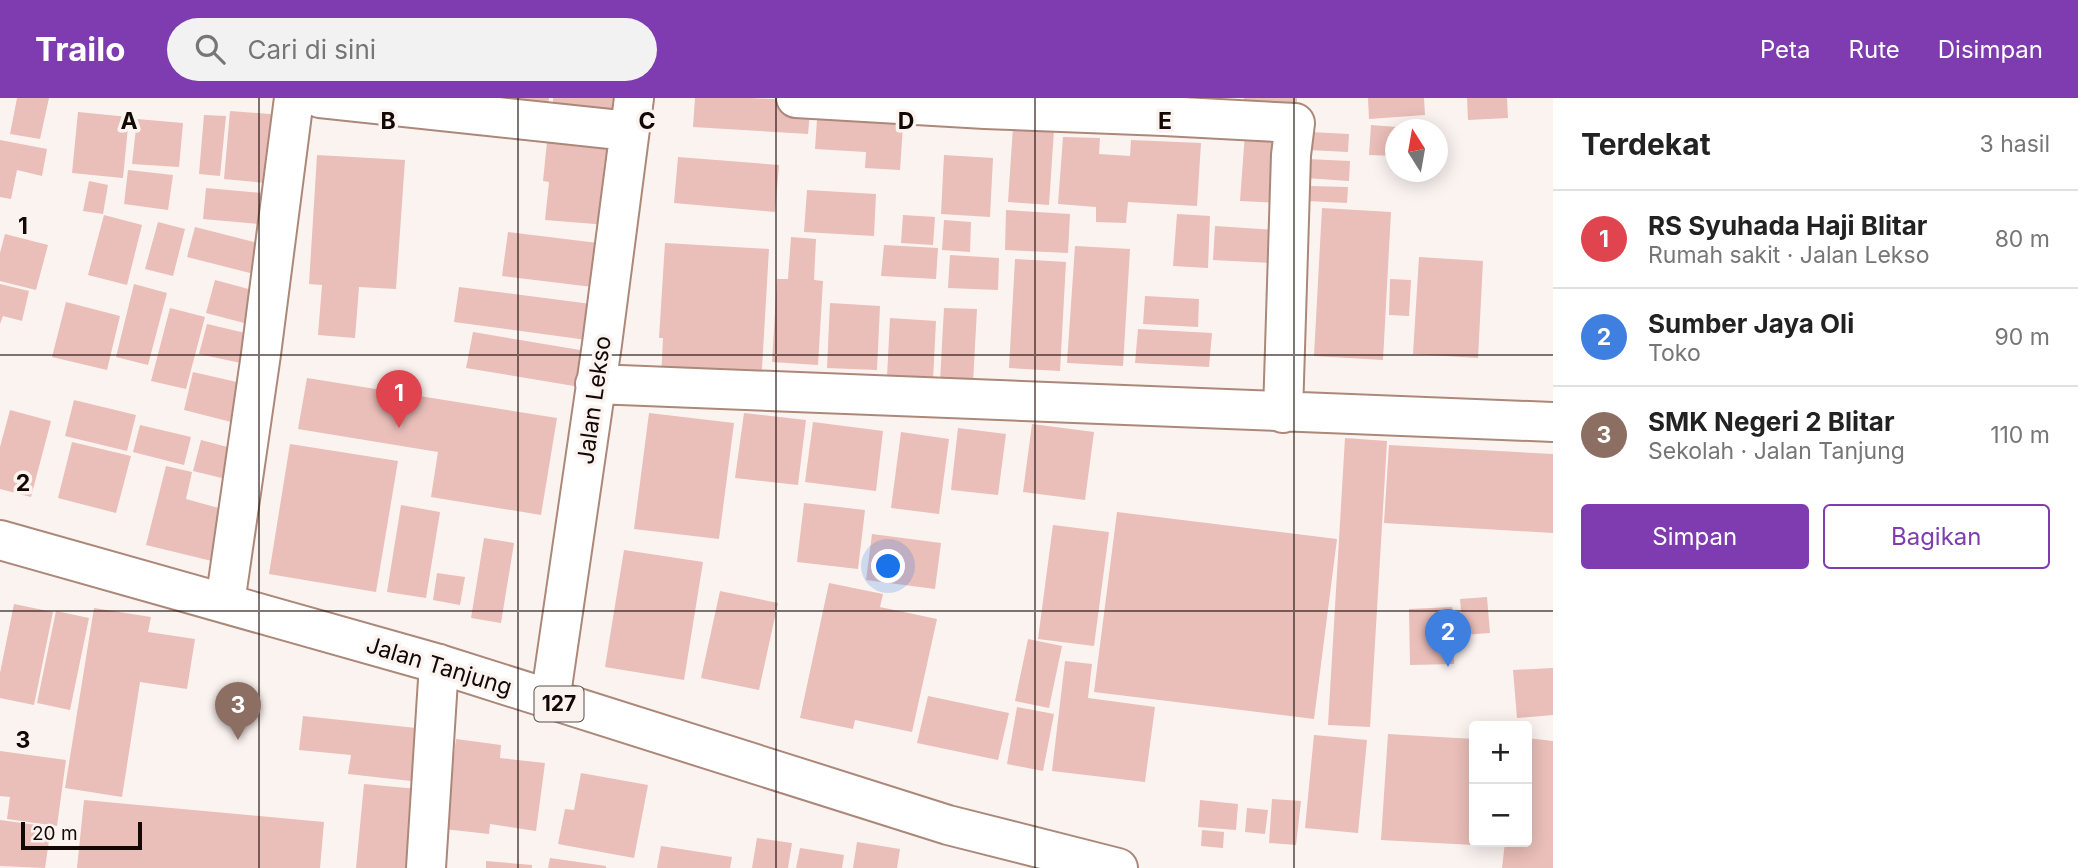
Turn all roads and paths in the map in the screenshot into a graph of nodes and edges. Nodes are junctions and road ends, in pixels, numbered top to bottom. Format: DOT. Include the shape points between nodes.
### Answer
graph roads {
  1 [pos="294,98"];
  2 [pos="320,98"];
  3 [pos="796,98"];
  4 [pos="1296,110"];
  5 [pos="631,115"];
  6 [pos="596,384"];
  7 [pos="1283,413"];
  8 [pos="1553,422"];
  9 [pos="0,540"];
  10 [pos="225,603"];
  11 [pos="439,664"];
  12 [pos="550,701"];
  13 [pos="426,868"];
  14 [pos="1118,868"];
  1 -- 10 [label="street"];
  2 -- 5 [label="street"];
  3 -- 4 [label="street" via="1164,116"];
  4 -- 7 [label="street"];
  5 -- 6 [label="street, Jalan Lekso"];
  6 -- 7 [label="street"];
  6 -- 12 [label="street, Jalan Lekso"];
  7 -- 8 [label="street"];
  9 -- 10 [label="street, Jalan Tanjung / 127"];
  10 -- 11 [label="street, Jalan Tanjung / 127"];
  11 -- 12 [label="street, Jalan Tanjung / 127"];
  11 -- 13 [label="street"];
  12 -- 14 [label="street, Jalan Tanjung / 127" via="948,825"];
}
